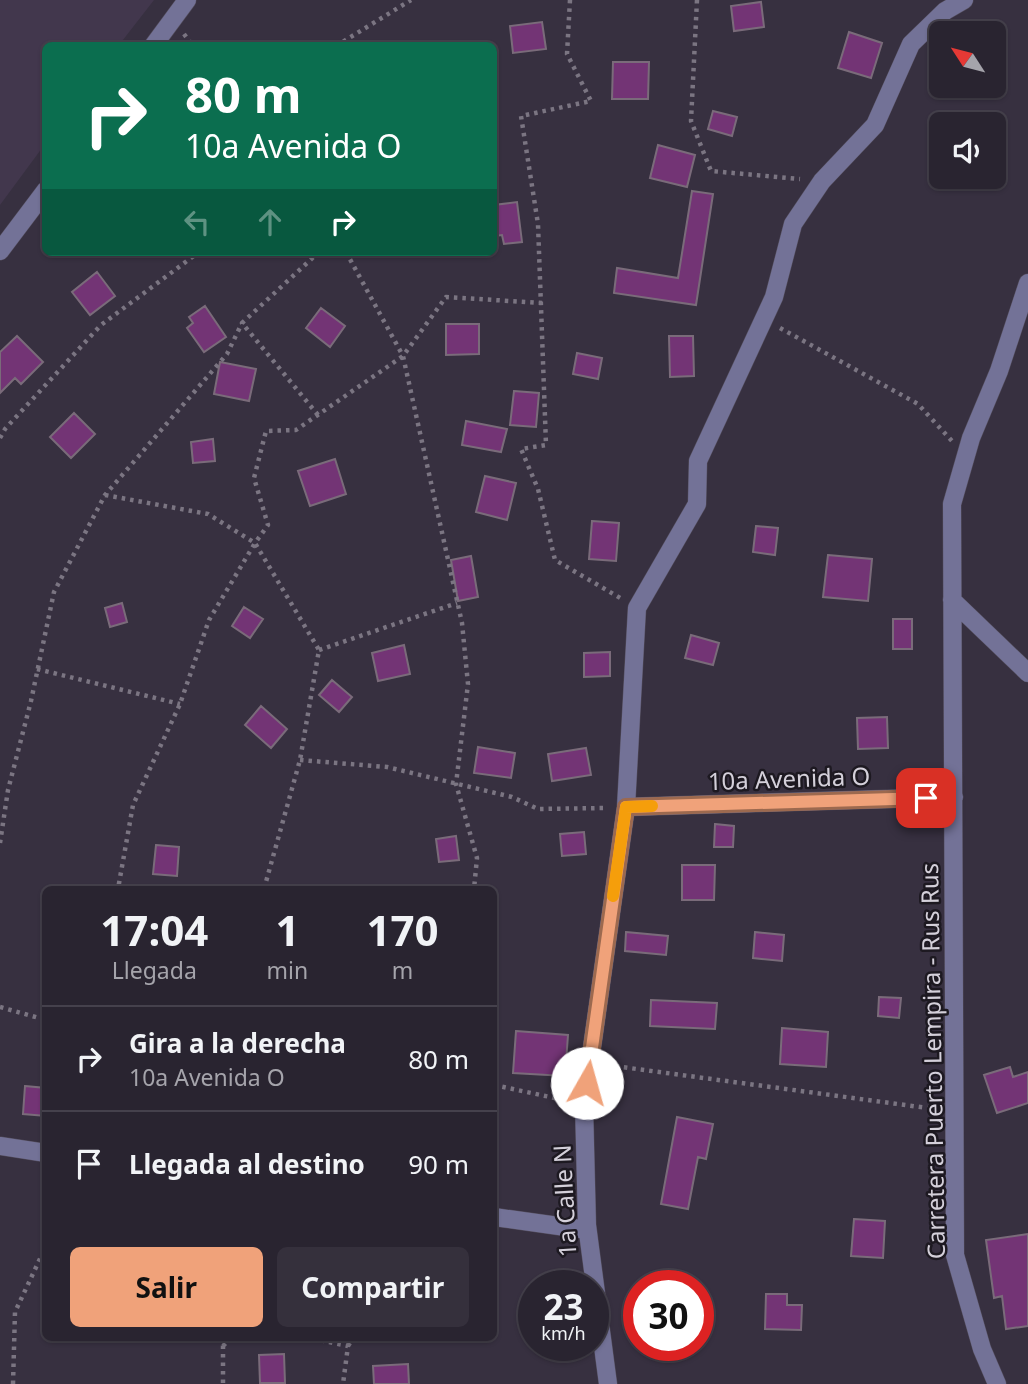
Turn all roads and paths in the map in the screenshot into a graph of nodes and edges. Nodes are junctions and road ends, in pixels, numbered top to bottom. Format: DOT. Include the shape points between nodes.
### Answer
graph roads {
  1 [pos="187,0"];
  2 [pos="411,0"];
  3 [pos="570,0"];
  4 [pos="697,0"];
  5 [pos="964,0"];
  6 [pos="156,42"];
  7 [pos="343,42"];
  8 [pos="822,181"];
  9 [pos="42,195"];
  10 [pos="0,251"];
  11 [pos="194,256"];
  12 [pos="315,256"];
  13 [pos="348,256"];
  14 [pos="1028,283"];
  15 [pos="542,303"];
  16 [pos="764,319"];
  17 [pos="242,323"];
  18 [pos="403,356"];
  19 [pos="318,415"];
  20 [pos="0,438"];
  21 [pos="965,457"];
  22 [pos="105,495"];
  23 [pos="255,543"];
  24 [pos="952,600"];
  25 [pos="457,603"];
  26 [pos="638,608"];
  27 [pos="319,650"];
  28 [pos="37,669"];
  29 [pos="1028,673"];
  30 [pos="180,704"];
  31 [pos="300,760"];
  32 [pos="456,784"];
  33 [pos="954,797"];
  34 [pos="626,807"];
  35 [pos="1,836"];
  36 [pos="0,843"];
  37 [pos="119,886"];
  38 [pos="265,886"];
  39 [pos="474,886"];
  40 [pos="0,1007"];
  41 [pos="42,1019"];
  42 [pos="589,1062"];
  43 [pos="497,1086"];
  44 [pos="584,1104"];
  45 [pos="955,1111"];
  46 [pos="0,1146"];
  47 [pos="42,1152"];
  48 [pos="497,1217"];
  49 [pos="587,1230"];
  50 [pos="42,1255"];
  51 [pos="223,1341"];
  52 [pos="228,1341"];
  53 [pos="324,1341"];
  54 [pos="351,1341"];
  55 [pos="223,1346"];
  56 [pos="348,1346"];
  57 [pos="13,1384"];
  58 [pos="223,1384"];
  59 [pos="343,1384"];
  60 [pos="608,1384"];
  61 [pos="997,1384"];
  1 -- 6 [label="street"];
  2 -- 7 [label="path"];
  3 -- 15 [label="path" via="567,54 591,101 522,116 538,224"];
  4 -- 8 [label="path" via="691,121 711,171"];
  5 -- 8 [label="street" via="945,10 911,44 875,125"];
  8 -- 16 [label="street" via="793,224"];
  9 -- 10 [label="street"];
  11 -- 20 [label="path" via="102,325"];
  12 -- 17 [label="path"];
  13 -- 18 [label="path"];
  14 -- 21 [label="street, Carretera Puerto Lempira - Rus Rus"];
  15 -- 18 [label="path" via="446,297"];
  15 -- 26 [label="path" via="546,445 521,449 538,489 555,559"];
  16 -- 21 [label="path" via="918,404"];
  16 -- 26 [label="street" via="698,461 697,503"];
  17 -- 19 [label="path"];
  17 -- 22 [label="path" via="227,354"];
  18 -- 19 [label="path"];
  18 -- 25 [label="path"];
  19 -- 23 [label="path" via="296,430 266,431 254,478 268,525"];
  21 -- 24 [label="street, Carretera Puerto Lempira - Rus Rus" via="951,504"];
  22 -- 23 [label="path" via="208,514"];
  22 -- 28 [label="path" via="54,592"];
  23 -- 27 [label="path"];
  23 -- 30 [label="path" via="209,620"];
  24 -- 29 [label="street"];
  24 -- 33 [label="street, Carretera Puerto Lempira - Rus Rus"];
  25 -- 27 [label="path"];
  25 -- 32 [label="path" via="468,684"];
  26 -- 34 [label="street, 1a Calle N"];
  27 -- 31 [label="path"];
  28 -- 30 [label="path"];
  28 -- 35 [label="path"];
  30 -- 37 [label="path" via="133,805"];
  31 -- 32 [label="path" via="387,767"];
  31 -- 38 [label="path"];
  32 -- 34 [label="path" via="512,797 538,809"];
  32 -- 39 [label="path" via="477,858"];
  33 -- 34 [label="street, 10a Avenida O"];
  33 -- 45 [label="street, Carretera Puerto Lempira - Rus Rus"];
  34 -- 42 [label="street, 1a Calle N"];
  35 -- 36 [label="path"];
  40 -- 41 [label="path"];
  42 -- 44 [label="street, 1a Calle N"];
  42 -- 45 [label="path"];
  43 -- 44 [label="path"];
  44 -- 49 [label="street, 1a Calle N"];
  45 -- 61 [label="street, Carretera Puerto Lempira - Rus Rus" via="955,1255"];
  46 -- 47 [label="street"];
  48 -- 49 [label="street"];
  49 -- 60 [label="street, 1a Calle N"];
  50 -- 57 [label="path" via="15,1312"];
  51 -- 55 [label="path"];
  52 -- 55 [label="path"];
  53 -- 56 [label="path"];
  54 -- 56 [label="path"];
  55 -- 58 [label="path"];
  56 -- 59 [label="path"];
}
